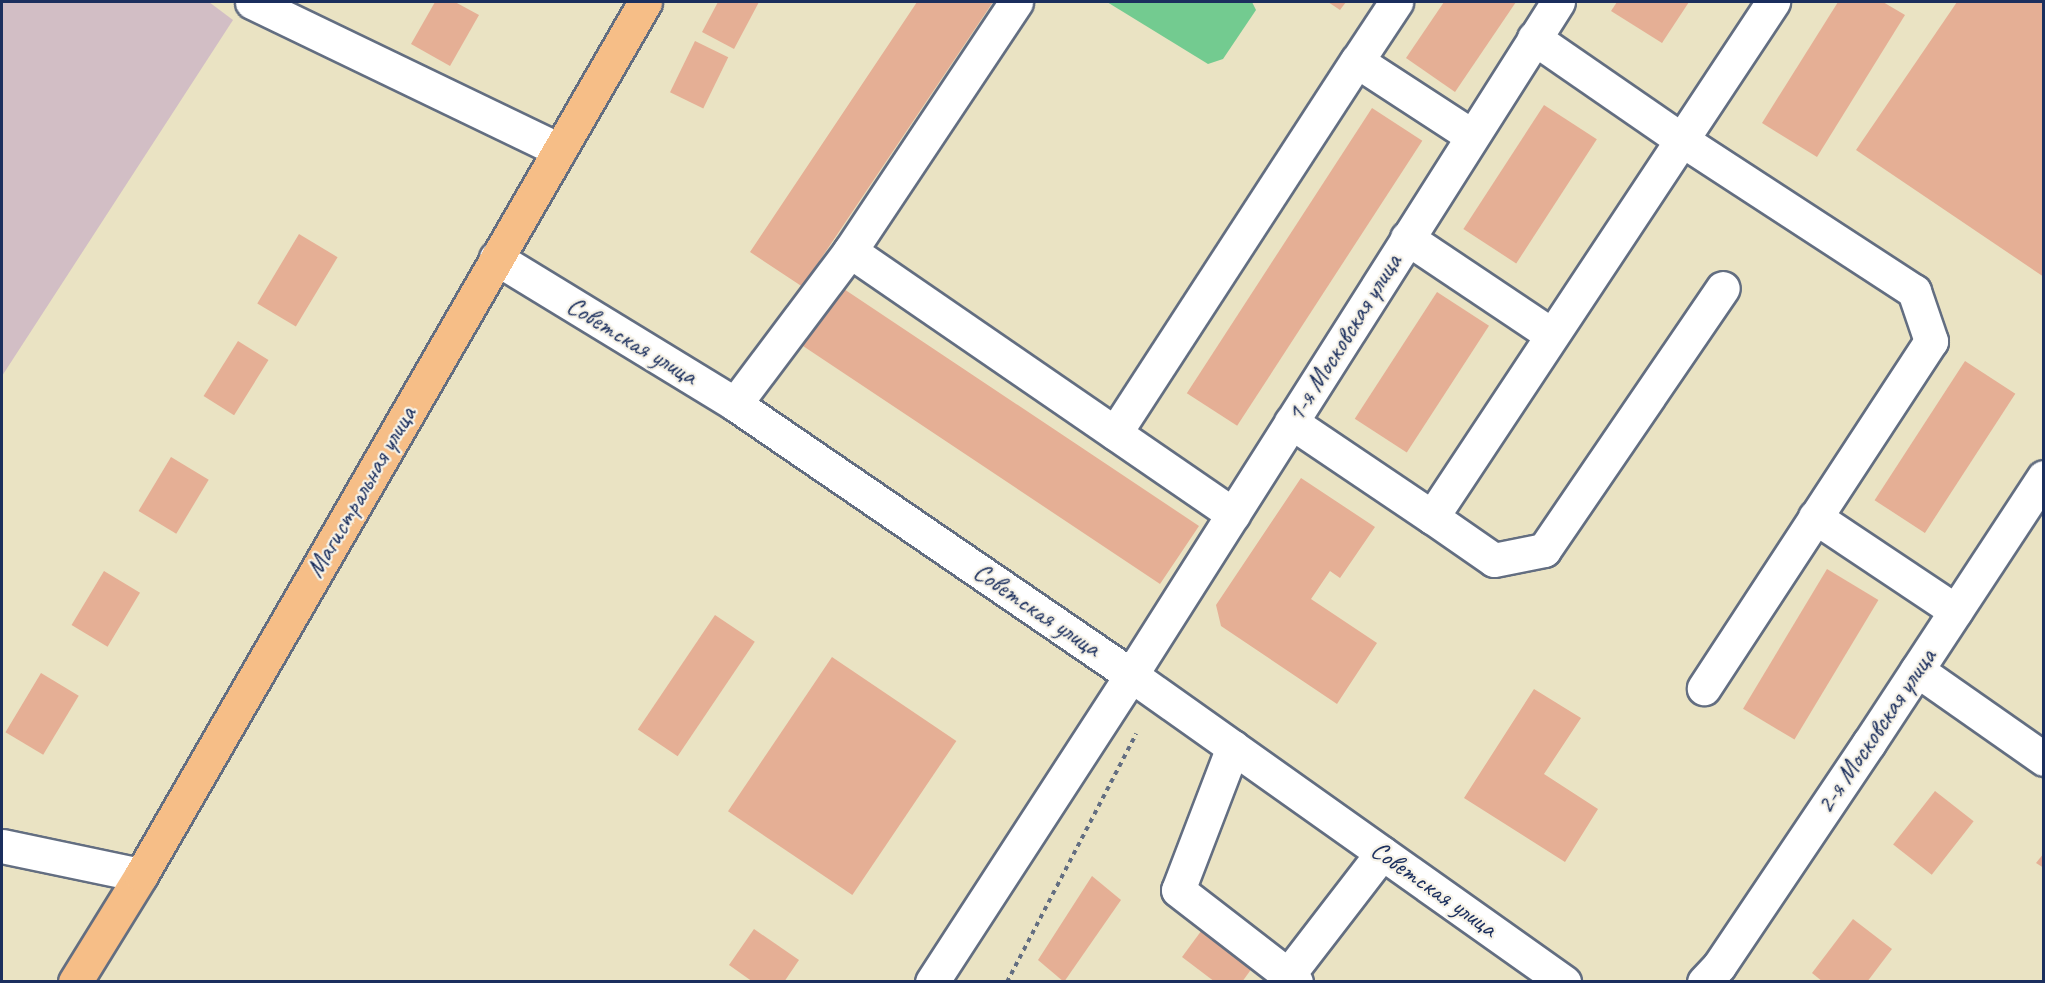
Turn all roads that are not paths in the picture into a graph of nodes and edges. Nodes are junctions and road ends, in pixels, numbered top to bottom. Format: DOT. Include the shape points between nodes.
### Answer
graph roads {
  1 [pos="252,2"];
  2 [pos="645,2"];
  3 [pos="1016,2"];
  4 [pos="1396,2"];
  5 [pos="1558,2"];
  6 [pos="1773,2"];
  7 [pos="1534,38"];
  8 [pos="1357,61"];
  9 [pos="1472,136"];
  10 [pos="1682,140"];
  11 [pos="559,150"];
  12 [pos="1407,238"];
  13 [pos="850,251"];
  14 [pos="496,258"];
  15 [pos="1723,288"];
  16 [pos="1552,335"];
  17 [pos="735,404"];
  18 [pos="1291,422"];
  19 [pos="1115,433"];
  20 [pos="2043,477"];
  21 [pos="1233,514"];
  22 [pos="1432,517"];
  23 [pos="1815,517"];
  24 [pos="1956,611"];
  25 [pos="1917,670"];
  26 [pos="1144,684"];
  27 [pos="1704,688"];
  28 [pos="1233,747"];
  29 [pos="2043,759"];
  30 [pos="2,846"];
  31 [pos="1383,853"];
  32 [pos="141,875"];
  33 [pos="1292,978"];
  34 [pos="75,981"];
  35 [pos="932,981"];
  36 [pos="1564,981"];
  37 [pos="1704,981"];
  1 -- 11 [label="street"];
  2 -- 11 [label="main road, Магистральная улица"];
  3 -- 13 [label="street"];
  4 -- 8 [label="street"];
  5 -- 7 [label="street, 1-я Московская улица"];
  6 -- 10 [label="street"];
  7 -- 9 [label="street, 1-я Московская улица"];
  7 -- 10 [label="street"];
  8 -- 9 [label="street"];
  8 -- 19 [label="street"];
  9 -- 12 [label="street, 1-я Московская улица"];
  10 -- 16 [label="street"];
  10 -- 23 [label="street" via="1914,291 1931,341"];
  11 -- 14 [label="main road, Магистральная улица"];
  12 -- 16 [label="street"];
  12 -- 18 [label="street, 1-я Московская улица"];
  13 -- 17 [label="street"];
  13 -- 19 [label="street"];
  14 -- 17 [label="street, Советская улица"];
  14 -- 32 [label="main road, Магистральная улица"];
  15 -- 22 [label="street" via="1544,549 1494,560"];
  16 -- 22 [label="street"];
  17 -- 26 [label="street, Советская улица"];
  18 -- 21 [label="street, 1-я Московская улица"];
  18 -- 22 [label="street"];
  19 -- 21 [label="street"];
  20 -- 24 [label="street, 2-я Московская улица"];
  21 -- 26 [label="street, 1-я Московская улица"];
  23 -- 24 [label="street"];
  23 -- 27 [label="street"];
  24 -- 25 [label="street, 2-я Московская улица"];
  25 -- 29 [label="street"];
  25 -- 37 [label="street, 2-я Московская улица" via="1719,966"];
  26 -- 28 [label="street, Советская улица"];
  26 -- 35 [label="street, 1-я Московская улица"];
  28 -- 31 [label="street, Советская улица"];
  28 -- 33 [label="street" via="1178,890"];
  30 -- 32 [label="street"];
  31 -- 33 [label="street"];
  31 -- 36 [label="street, Советская улица"];
  32 -- 34 [label="main road, Магистральная улица"];
}
